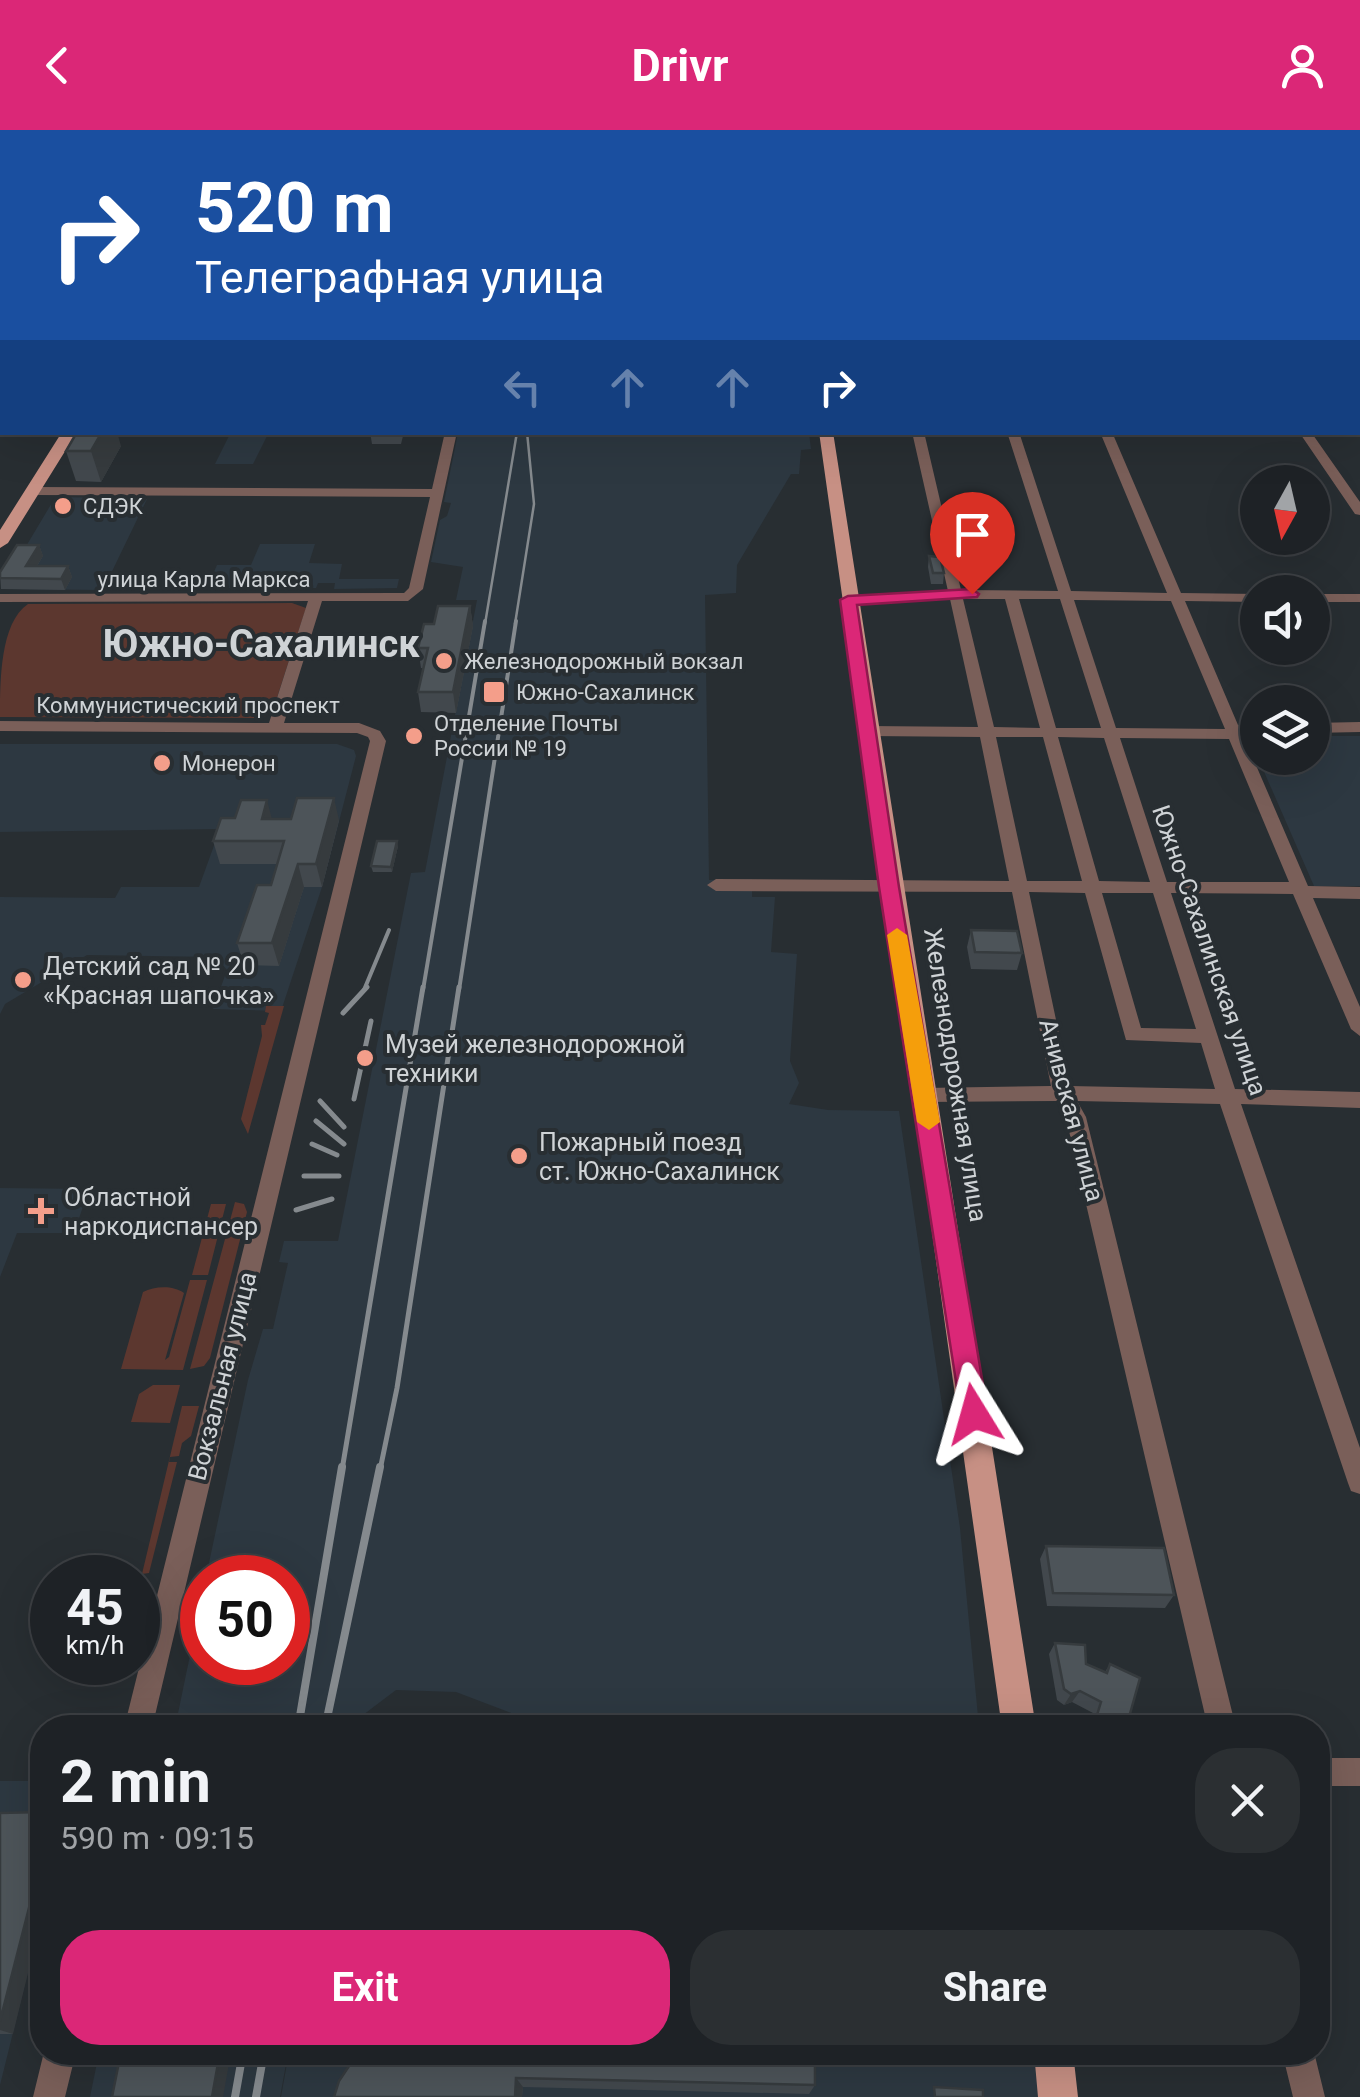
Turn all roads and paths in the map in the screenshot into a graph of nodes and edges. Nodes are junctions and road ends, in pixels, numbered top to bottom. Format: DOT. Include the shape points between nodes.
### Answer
graph roads {
  1 [pos="68,435"];
  2 [pos="450,435"];
  3 [pos="826,435"];
  4 [pos="919,435"];
  5 [pos="1014,435"];
  6 [pos="1107,435"];
  7 [pos="1307,435"];
  8 [pos="34,490"];
  9 [pos="1354,491"];
  10 [pos="437,493"];
  11 [pos="1360,511"];
  12 [pos="0,543"];
  13 [pos="1011,594"];
  14 [pos="957,595"];
  15 [pos="1064,595"];
  16 [pos="1177,597"];
  17 [pos="0,598"];
  18 [pos="1240,598"];
  19 [pos="1330,598"];
  20 [pos="1360,598"];
  21 [pos="316,599"];
  22 [pos="848,600"];
  23 [pos="0,726"];
  24 [pos="1360,727"];
  25 [pos="275,728"];
  26 [pos="1330,728"];
  27 [pos="1240,729"];
  28 [pos="869,731"];
  29 [pos="987,731"];
  30 [pos="1050,732"];
  31 [pos="1110,733"];
  32 [pos="375,734"];
  33 [pos="1233,734"];
  34 [pos="716,885"];
  35 [pos="1018,886"];
  36 [pos="1159,886"];
  37 [pos="889,887"];
  38 [pos="1093,887"];
  39 [pos="1300,890"];
  40 [pos="1360,893"];
  41 [pos="1360,1029"];
  42 [pos="1209,1036"];
  43 [pos="1062,1093"];
  44 [pos="924,1094"];
  45 [pos="1230,1096"];
  46 [pos="1360,1100"];
  47 [pos="1360,1483"];
  48 [pos="141,1715"];
  49 [pos="1018,1715"];
  50 [pos="1219,1715"];
  51 [pos="1330,1772"];
  52 [pos="1360,1772"];
  53 [pos="57,2065"];
  54 [pos="1054,2065"];
  55 [pos="1301,2065"];
  56 [pos="49,2097"];
  57 [pos="1058,2097"];
  58 [pos="1308,2097"];
  1 -- 8 [label="main road"];
  2 -- 10 [label="street"];
  3 -- 22 [label="main road, Железнодорожная улица"];
  4 -- 14 [label="street, Анивская улица"];
  5 -- 15 [label="street, Южно-Сахалинская улица"];
  6 -- 16 [label="street"];
  7 -- 9 [label="street"];
  8 -- 10 [label="street"];
  8 -- 12 [label="main road"];
  9 -- 11 [label="street"];
  10 -- 21 [label="street, улица Карла Маркса" via="416,589 408,596"];
  13 -- 14 [label="street"];
  13 -- 15 [label="street"];
  13 -- 30 [label="street"];
  14 -- 22 [label="street"];
  14 -- 29 [label="street, Анивская улица"];
  15 -- 16 [label="street"];
  15 -- 31 [label="street, Южно-Сахалинская улица"];
  16 -- 18 [label="street"];
  16 -- 33 [label="street"];
  17 -- 21 [label="street, улица Карла Маркса"];
  19 -- 20 [label="street"];
  21 -- 25 [label="street"];
  22 -- 28 [label="main road, Железнодорожная улица"];
  23 -- 25 [label="street, Коммунистический проспект"];
  24 -- 26 [label="street"];
  25 -- 32 [label="street, Коммунистический проспект" via="359,728"];
  27 -- 33 [label="street"];
  28 -- 29 [label="street"];
  28 -- 37 [label="main road, Железнодорожная улица"];
  29 -- 30 [label="street"];
  29 -- 35 [label="street, Анивская улица"];
  30 -- 31 [label="street"];
  30 -- 38 [label="street"];
  31 -- 33 [label="street"];
  31 -- 36 [label="street, Южно-Сахалинская улица"];
  32 -- 48 [label="street, Вокзальная улица" via="378,750"];
  33 -- 39 [label="street"];
  34 -- 37 [label="street"];
  35 -- 37 [label="street"];
  35 -- 38 [label="street"];
  35 -- 43 [label="street, Анивская улица"];
  36 -- 38 [label="street"];
  36 -- 39 [label="street"];
  36 -- 42 [label="street, Южно-Сахалинская улица"];
  37 -- 44 [label="main road, Железнодорожная улица"];
  38 -- 42 [label="street" via="1133,1034"];
  39 -- 40 [label="street"];
  39 -- 41 [label="street"];
  42 -- 45 [label="street, Южно-Сахалинская улица"];
  43 -- 44 [label="street"];
  43 -- 45 [label="street"];
  43 -- 50 [label="street, Анивская улица" via="1076,1117 1120,1289"];
  44 -- 49 [label="main road, Железнодорожная улица"];
  45 -- 46 [label="street"];
  45 -- 47 [label="street, Южно-Сахалинская улица"];
  51 -- 52 [label="street"];
  53 -- 56 [label="street"];
  54 -- 57 [label="main road"];
  55 -- 58 [label="street"];
}
